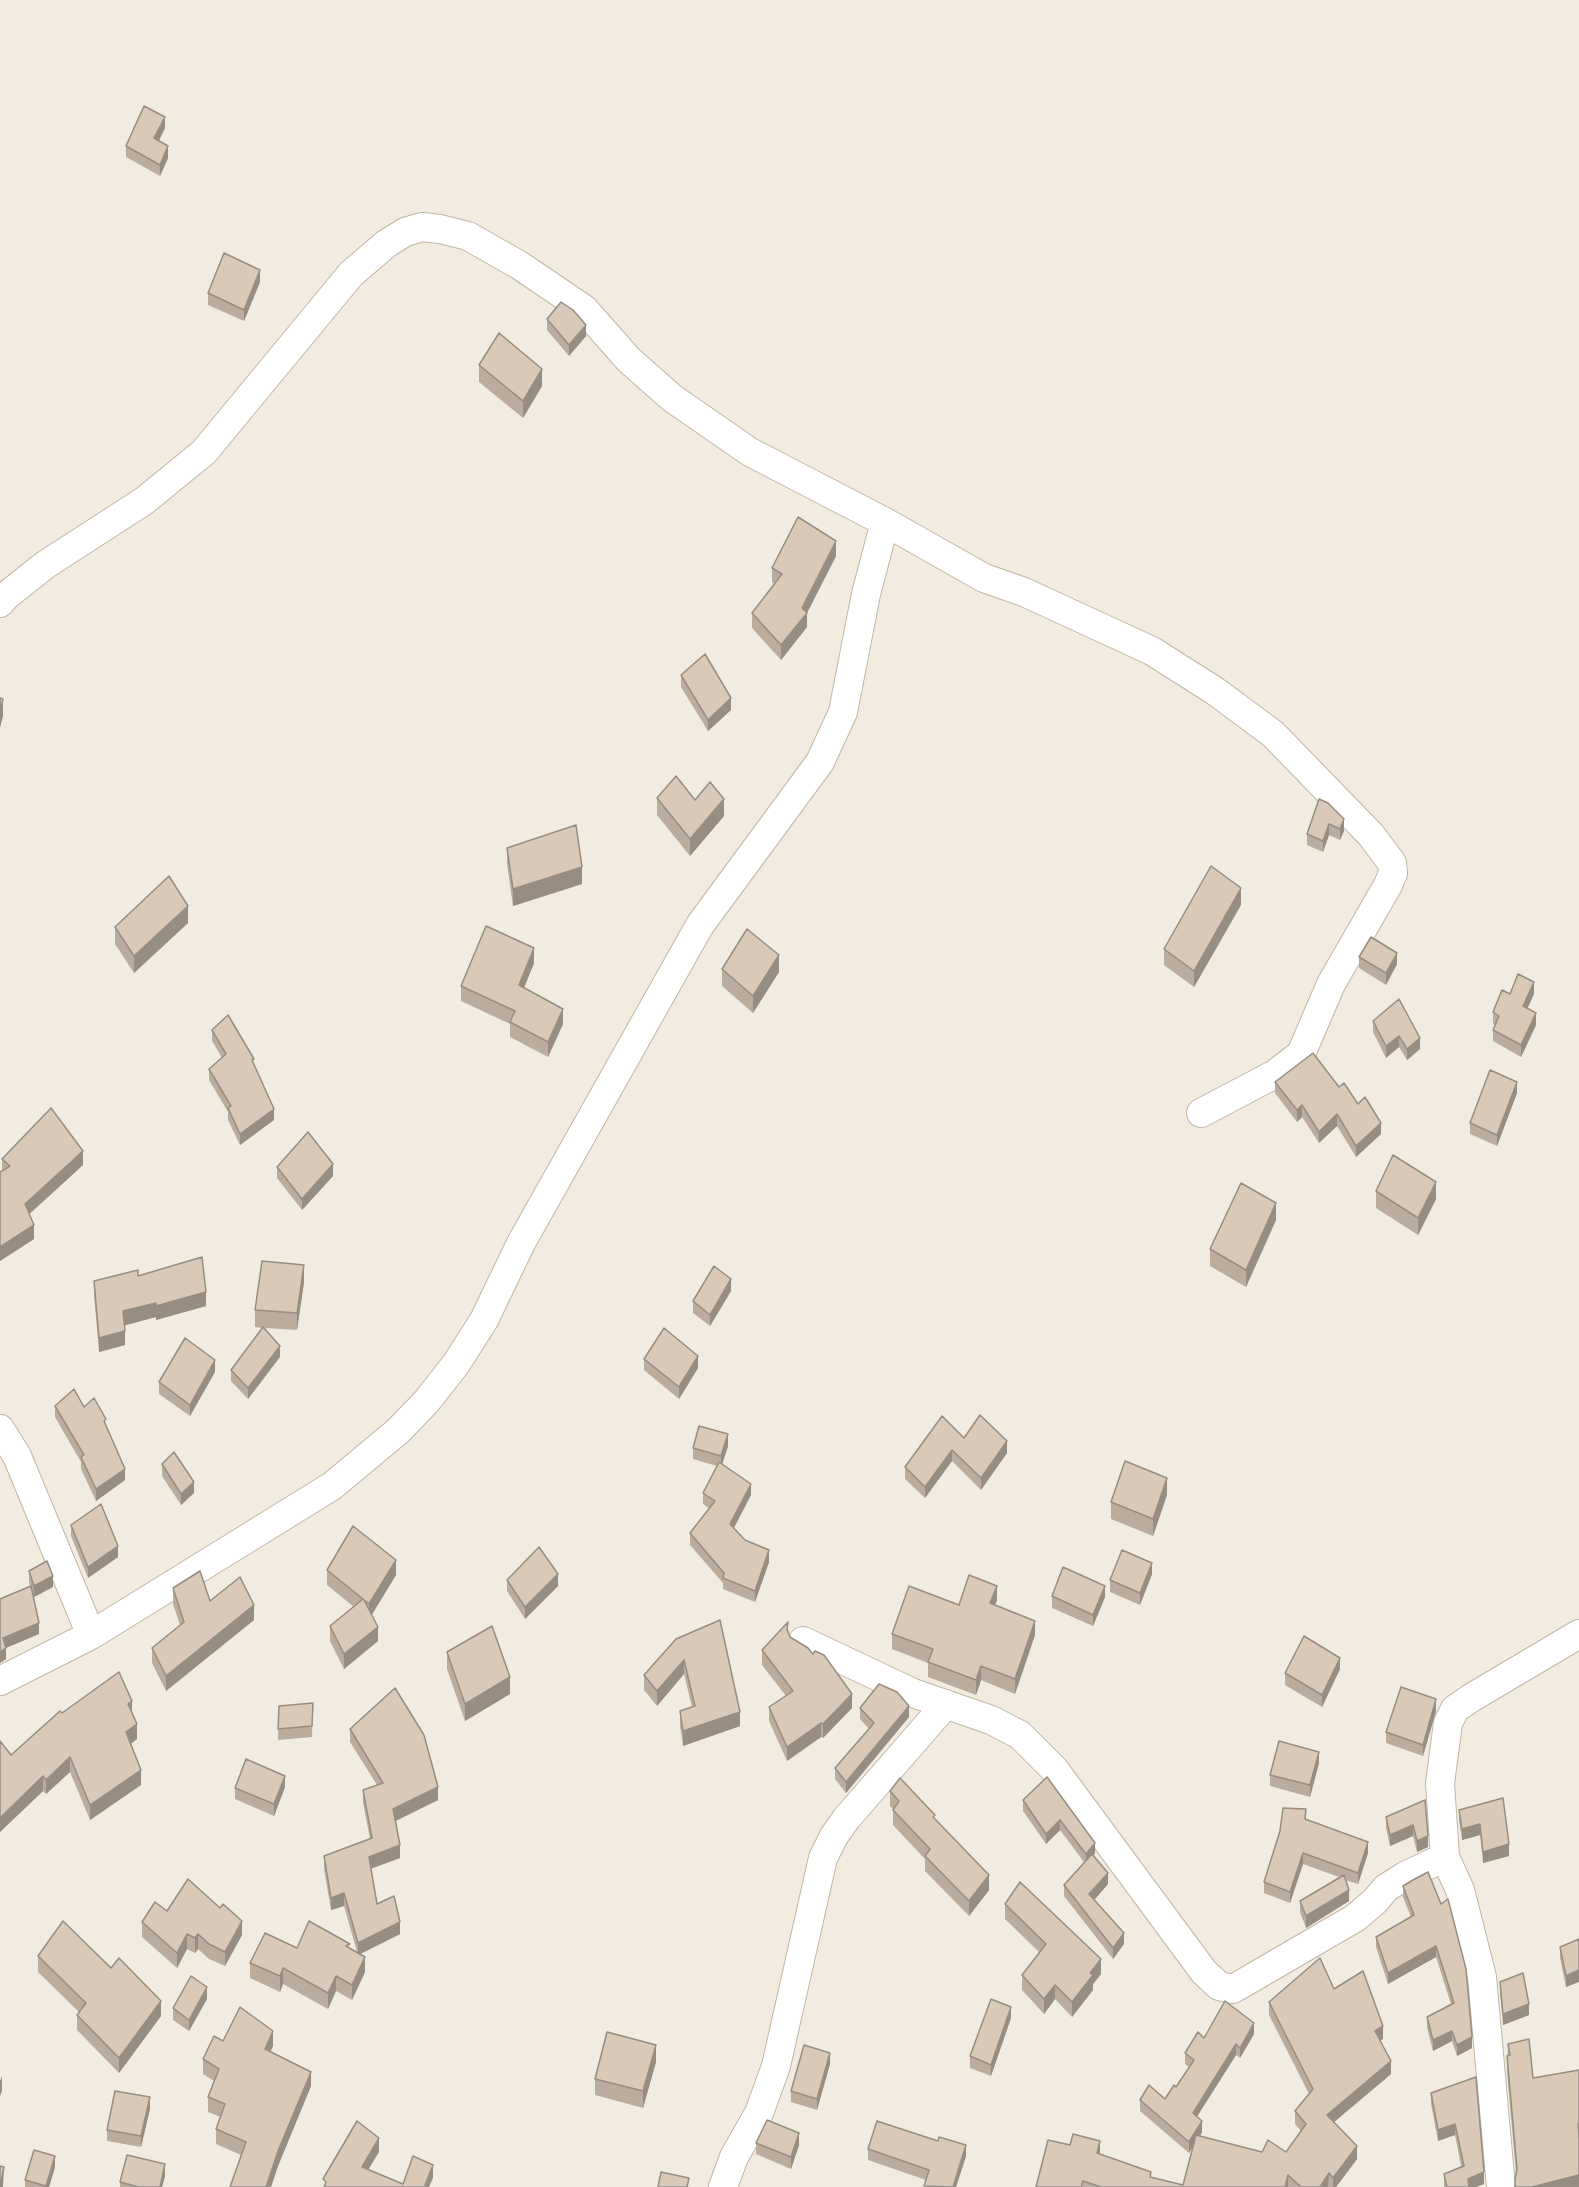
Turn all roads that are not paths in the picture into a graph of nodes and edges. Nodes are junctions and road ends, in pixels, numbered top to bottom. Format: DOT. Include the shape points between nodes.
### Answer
graph roads {
  1 [pos="885,522"];
  2 [pos="0,603"];
  3 [pos="1201,1113"];
  4 [pos="0,1429"];
  5 [pos="1579,1634"];
  6 [pos="91,1635"];
  7 [pos="803,1641"];
  8 [pos="0,1681"];
  9 [pos="946,1704"];
  10 [pos="1445,1857"];
  11 [pos="723,2187"];
  12 [pos="1501,2187"];
  1 -- 2 [label="street" via="750,452 709,426 629,360 584,309 519,265 468,236 422,227 386,244 351,274 204,452 144,501 45,565"];
  1 -- 3 [label="street" via="984,578 1024,592 1152,651 1215,691 1273,734 1371,834 1392,863 1388,885 1331,984 1301,1054 1275,1074"];
  1 -- 6 [label="street" via="843,711 820,762 700,925 521,1243 484,1320 456,1364 398,1431 332,1486"];
  4 -- 6 [label="street" via="17,1456"];
  5 -- 10 [label="street" via="1455,1709 1448,1723 1440,1783"];
  6 -- 8 [label="street"];
  7 -- 9 [label="street" via="913,1693"];
  9 -- 10 [label="street" via="1020,1735 1054,1769 1204,1972 1219,1986 1233,1989 1355,1918 1405,1875"];
  9 -- 11 [label="street" via="846,1819 823,1858 776,2066 759,2113 734,2157"];
  10 -- 12 [label="street" via="1460,1890 1482,1977"];
}
